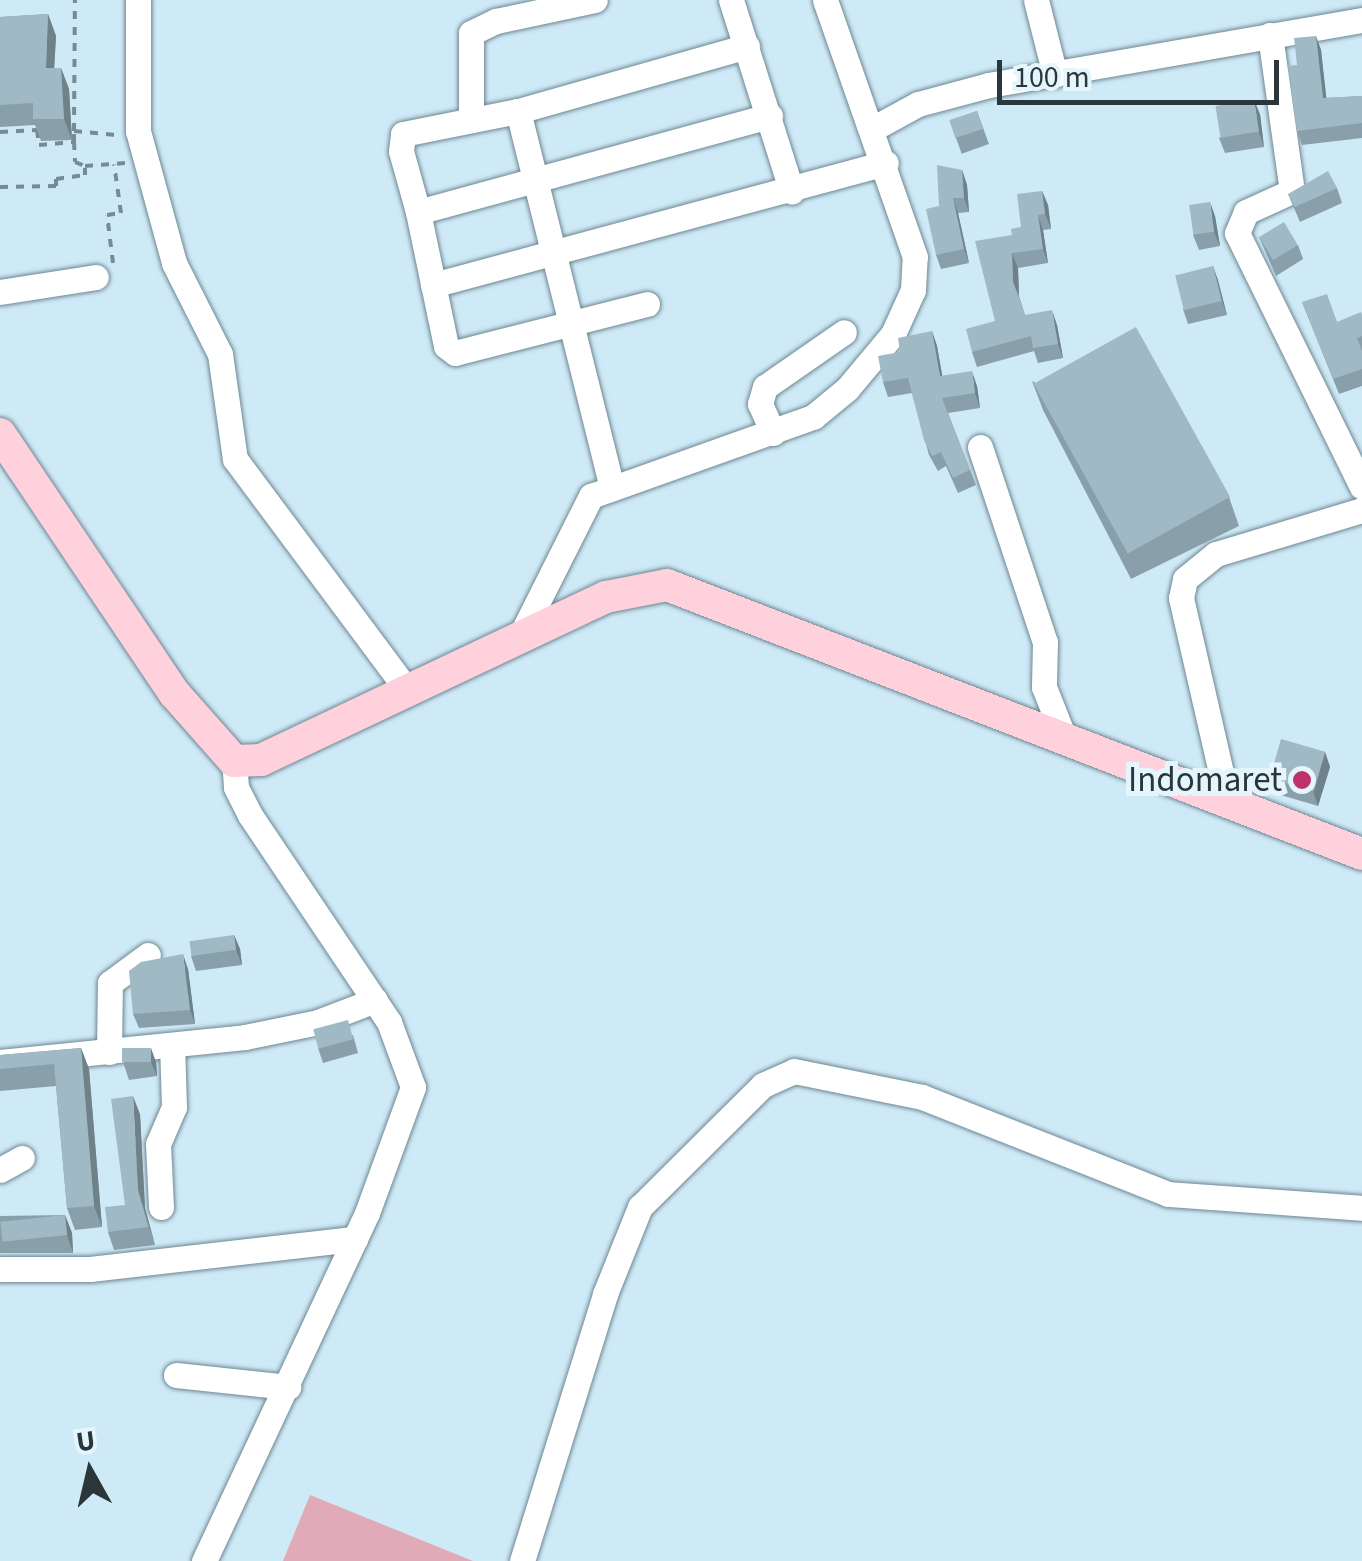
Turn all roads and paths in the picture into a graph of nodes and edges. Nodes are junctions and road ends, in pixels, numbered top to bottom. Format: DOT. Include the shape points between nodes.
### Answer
graph roads {
  1 [pos="74,0"];
  2 [pos="138,0"];
  3 [pos="595,0"];
  4 [pos="731,0"];
  5 [pos="824,0"];
  6 [pos="1036,0"];
  7 [pos="1362,20"];
  8 [pos="1270,35"];
  9 [pos="747,46"];
  10 [pos="1055,75"];
  11 [pos="518,110"];
  12 [pos="770,116"];
  13 [pos="471,120"];
  14 [pos="874,128"];
  15 [pos="74,131"];
  16 [pos="0,132"];
  17 [pos="131,134"];
  18 [pos="74,142"];
  19 [pos="886,163"];
  20 [pos="114,164"];
  21 [pos="84,166"];
  22 [pos="538,182"];
  23 [pos="0,187"];
  24 [pos="792,192"];
  25 [pos="418,212"];
  26 [pos="553,254"];
  27 [pos="96,277"];
  28 [pos="433,285"];
  29 [pos="0,292"];
  30 [pos="646,304"];
  31 [pos="572,326"];
  32 [pos="844,332"];
  33 [pos="773,433"];
  34 [pos="0,434"];
  35 [pos="980,446"];
  36 [pos="611,484"];
  37 [pos="1362,487"];
  38 [pos="1360,517"];
  39 [pos="521,634"];
  40 [pos="407,690"];
  41 [pos="1063,735"];
  42 [pos="234,761"];
  43 [pos="1238,808"];
  44 [pos="1362,854"];
  45 [pos="148,955"];
  46 [pos="375,1000"];
  47 [pos="172,1045"];
  48 [pos="109,1052"];
  49 [pos="0,1062"];
  50 [pos="161,1208"];
  51 [pos="1362,1208"];
  52 [pos="355,1239"];
  53 [pos="0,1269"];
  54 [pos="176,1374"];
  55 [pos="288,1387"];
  56 [pos="204,1561"];
  57 [pos="522,1561"];
  1 -- 15 [label="path"];
  2 -- 17 [label="street"];
  3 -- 13 [label="street" via="496,21 471,34"];
  4 -- 9 [label="street"];
  5 -- 14 [label="street"];
  6 -- 10 [label="street"];
  7 -- 8 [label="street"];
  8 -- 10 [label="street"];
  8 -- 37 [label="street" via="1292,191 1246,212 1236,233"];
  9 -- 11 [label="street"];
  9 -- 12 [label="street"];
  10 -- 14 [label="street" via="918,104"];
  11 -- 13 [label="street"];
  11 -- 22 [label="street"];
  12 -- 22 [label="street"];
  12 -- 24 [label="street"];
  13 -- 25 [label="street" via="403,134 400,150"];
  14 -- 19 [label="street"];
  15 -- 17 [label="path"];
  15 -- 18 [label="path"];
  16 -- 18 [label="path" via="37,130 39,145"];
  17 -- 20 [label="path" via="126,164"];
  17 -- 40 [label="street" via="174,264 220,354 235,458"];
  18 -- 21 [label="path" via="75,162"];
  19 -- 24 [label="street"];
  19 -- 33 [label="street" via="914,258 913,290 893,334 847,390 813,417"];
  20 -- 21 [label="path"];
  20 -- 27 [label="path" via="120,212 107,216 114,270"];
  21 -- 23 [label="path" via="85,175 56,179 56,186"];
  22 -- 25 [label="street"];
  22 -- 26 [label="street"];
  24 -- 26 [label="street"];
  25 -- 28 [label="street"];
  26 -- 28 [label="street"];
  26 -- 31 [label="street"];
  27 -- 29 [label="street"];
  28 -- 31 [label="street" via="446,346 455,353"];
  30 -- 31 [label="street"];
  31 -- 36 [label="street"];
  32 -- 33 [label="street" via="765,388 760,404"];
  33 -- 36 [label="street"];
  34 -- 42 [label="main road" via="176,694"];
  35 -- 41 [label="street" via="1042,630 1044,687"];
  36 -- 39 [label="street" via="587,501"];
  38 -- 43 [label="street" via="1216,554 1185,579 1181,598 1222,777"];
  39 -- 40 [label="main road"];
  39 -- 41 [label="main road" via="606,597 667,585"];
  40 -- 42 [label="main road" via="261,760"];
  41 -- 43 [label="main road"];
  42 -- 46 [label="street" via="236,786 250,816"];
  43 -- 44 [label="main road"];
  45 -- 48 [label="street" via="110,983"];
  46 -- 47 [label="street" via="318,1022"];
  46 -- 52 [label="street" via="402,1044 413,1087"];
  47 -- 48 [label="street"];
  47 -- 50 [label="street" via="174,1107 158,1144"];
  48 -- 49 [label="street"];
  51 -- 57 [label="street" via="1168,1194 922,1097 794,1071 763,1086 640,1206 604,1294"];
  52 -- 53 [label="street" via="90,1270"];
  52 -- 55 [label="street"];
  54 -- 55 [label="street"];
  55 -- 56 [label="street"];
}
